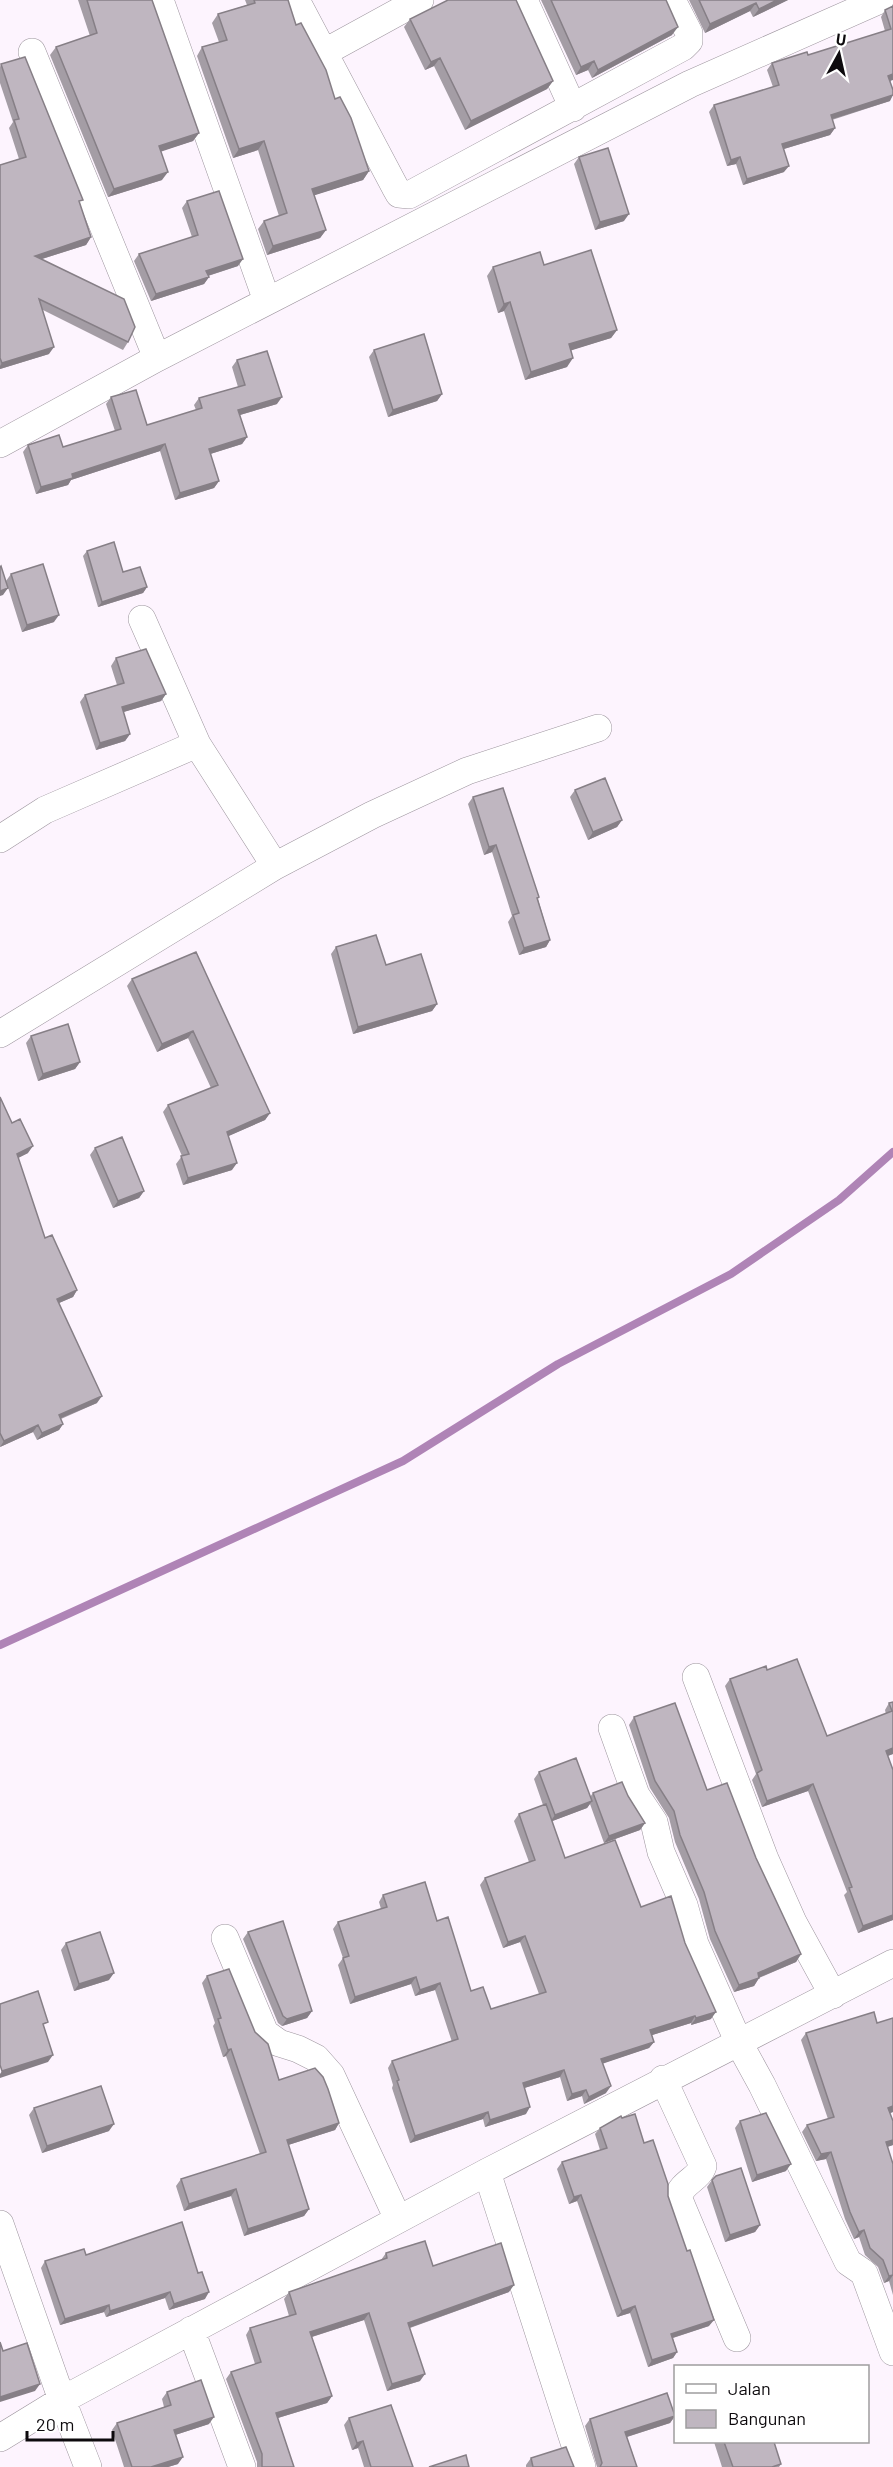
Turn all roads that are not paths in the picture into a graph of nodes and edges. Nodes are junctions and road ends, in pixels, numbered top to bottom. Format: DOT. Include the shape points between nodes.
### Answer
graph roads {
  1 [pos="160,0"];
  2 [pos="296,0"];
  3 [pos="420,0"];
  4 [pos="524,0"];
  5 [pos="672,0"];
  6 [pos="880,0"];
  7 [pos="32,52"];
  8 [pos="325,52"];
  9 [pos="573,108"];
  10 [pos="267,301"];
  11 [pos="157,358"];
  12 [pos="0,444"];
  13 [pos="142,619"];
  14 [pos="598,728"];
  15 [pos="197,744"];
  16 [pos="0,839"];
  17 [pos="275,866"];
  18 [pos="0,1034"];
  19 [pos="696,1677"];
  20 [pos="612,1728"];
  21 [pos="225,1938"];
  22 [pos="893,1963"];
  23 [pos="833,1995"];
  24 [pos="739,2043"];
  25 [pos="663,2079"];
  26 [pos="487,2172"];
  27 [pos="398,2219"];
  28 [pos="0,2224"];
  29 [pos="191,2330"];
  30 [pos="737,2338"];
  31 [pos="893,2352"];
  32 [pos="62,2400"];
  33 [pos="0,2438"];
  34 [pos="88,2467"];
  35 [pos="242,2467"];
  36 [pos="582,2467"];
  1 -- 10 [label="street"];
  2 -- 8 [label="street"];
  3 -- 8 [label="street"];
  4 -- 9 [label="street"];
  5 -- 9 [label="street" via="689,33 683,47"];
  6 -- 10 [label="street" via="690,84"];
  7 -- 11 [label="street"];
  8 -- 9 [label="street" via="399,194 409,195"];
  10 -- 11 [label="street"];
  11 -- 12 [label="street"];
  13 -- 15 [label="street"];
  14 -- 17 [label="street" via="467,771"];
  15 -- 16 [label="street" via="45,810"];
  15 -- 17 [label="street"];
  17 -- 18 [label="street"];
  19 -- 23 [label="street" via="765,1859 793,1922"];
  20 -- 24 [label="street" via="636,1796 654,1822 695,1944"];
  21 -- 27 [label="street" via="265,2033 323,2063"];
  22 -- 23 [label="street"];
  23 -- 24 [label="street"];
  24 -- 25 [label="street"];
  24 -- 31 [label="street" via="848,2262 864,2273"];
  25 -- 26 [label="street"];
  25 -- 30 [label="street" via="703,2166 684,2184 678,2197"];
  26 -- 27 [label="street"];
  26 -- 36 [label="street"];
  27 -- 29 [label="street"];
  28 -- 32 [label="street"];
  29 -- 32 [label="street"];
  29 -- 35 [label="street"];
  32 -- 33 [label="street"];
  32 -- 34 [label="street"];
}
